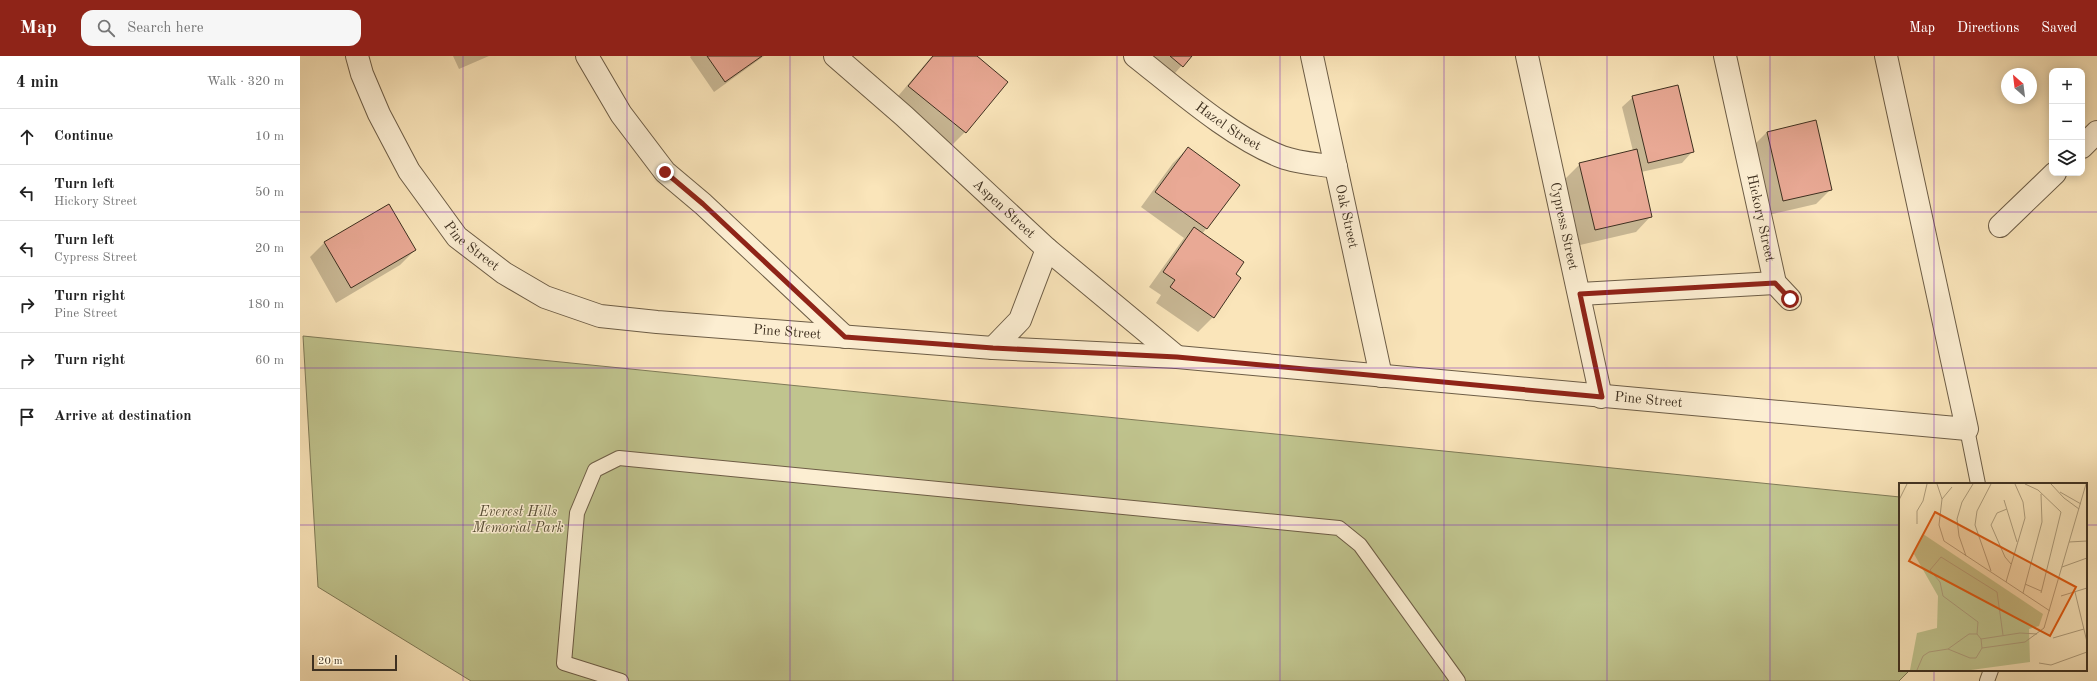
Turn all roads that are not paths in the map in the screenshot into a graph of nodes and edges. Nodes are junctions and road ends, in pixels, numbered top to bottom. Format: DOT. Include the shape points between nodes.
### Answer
graph roads {
  1 [pos="357,56"];
  2 [pos="587,56"];
  3 [pos="835,56"];
  4 [pos="1135,56"];
  5 [pos="1312,56"];
  6 [pos="1527,56"];
  7 [pos="1725,56"];
  8 [pos="1886,56"];
  9 [pos="2097,132"];
  10 [pos="2085,143"];
  11 [pos="1336,168"];
  12 [pos="2052,176"];
  13 [pos="2000,226"];
  14 [pos="1047,249"];
  15 [pos="1775,283"];
  16 [pos="1580,294"];
  17 [pos="1790,299"];
  18 [pos="845,337"];
  19 [pos="993,348"];
  20 [pos="1177,357"];
  21 [pos="1381,376"];
  22 [pos="1602,397"];
  23 [pos="1967,429"];
  24 [pos="1978,483"];
  25 [pos="1992,671"];
  26 [pos="621,681"];
  27 [pos="1458,681"];
  28 [pos="1987,681"];
  1 -- 18 [label="street, Pine Street" via="380,114 409,171 457,236 504,273 545,297 600,316"];
  2 -- 18 [label="street" via="621,114 665,172 703,204"];
  3 -- 14 [label="street, Aspen Street" via="904,116"];
  4 -- 11 [label="street, Hazel Street" via="1183,95 1238,134 1282,157"];
  5 -- 11 [label="street, Oak Street"];
  6 -- 16 [label="street, Cypress Street"];
  7 -- 15 [label="street, Hickory Street"];
  8 -- 23 [label="street"];
  9 -- 10 [label="street"];
  11 -- 21 [label="street, Oak Street"];
  12 -- 13 [label="street"];
  14 -- 19 [label="street" via="1020,320"];
  14 -- 20 [label="street, Aspen Street"];
  15 -- 16 [label="street, Hickory Street"];
  15 -- 17 [label="street"];
  16 -- 22 [label="street, Cypress Street"];
  18 -- 19 [label="street, Pine Street"];
  19 -- 20 [label="street, Pine Street"];
  20 -- 21 [label="street, Pine Street"];
  21 -- 22 [label="street, Pine Street"];
  22 -- 23 [label="street, Pine Street"];
  23 -- 24 [label="lane"];
  25 -- 28 [label="lane"];
  26 -- 27 [label="lane" via="564,663 577,513 595,470 619,458 1339,528 1360,545"];
}
